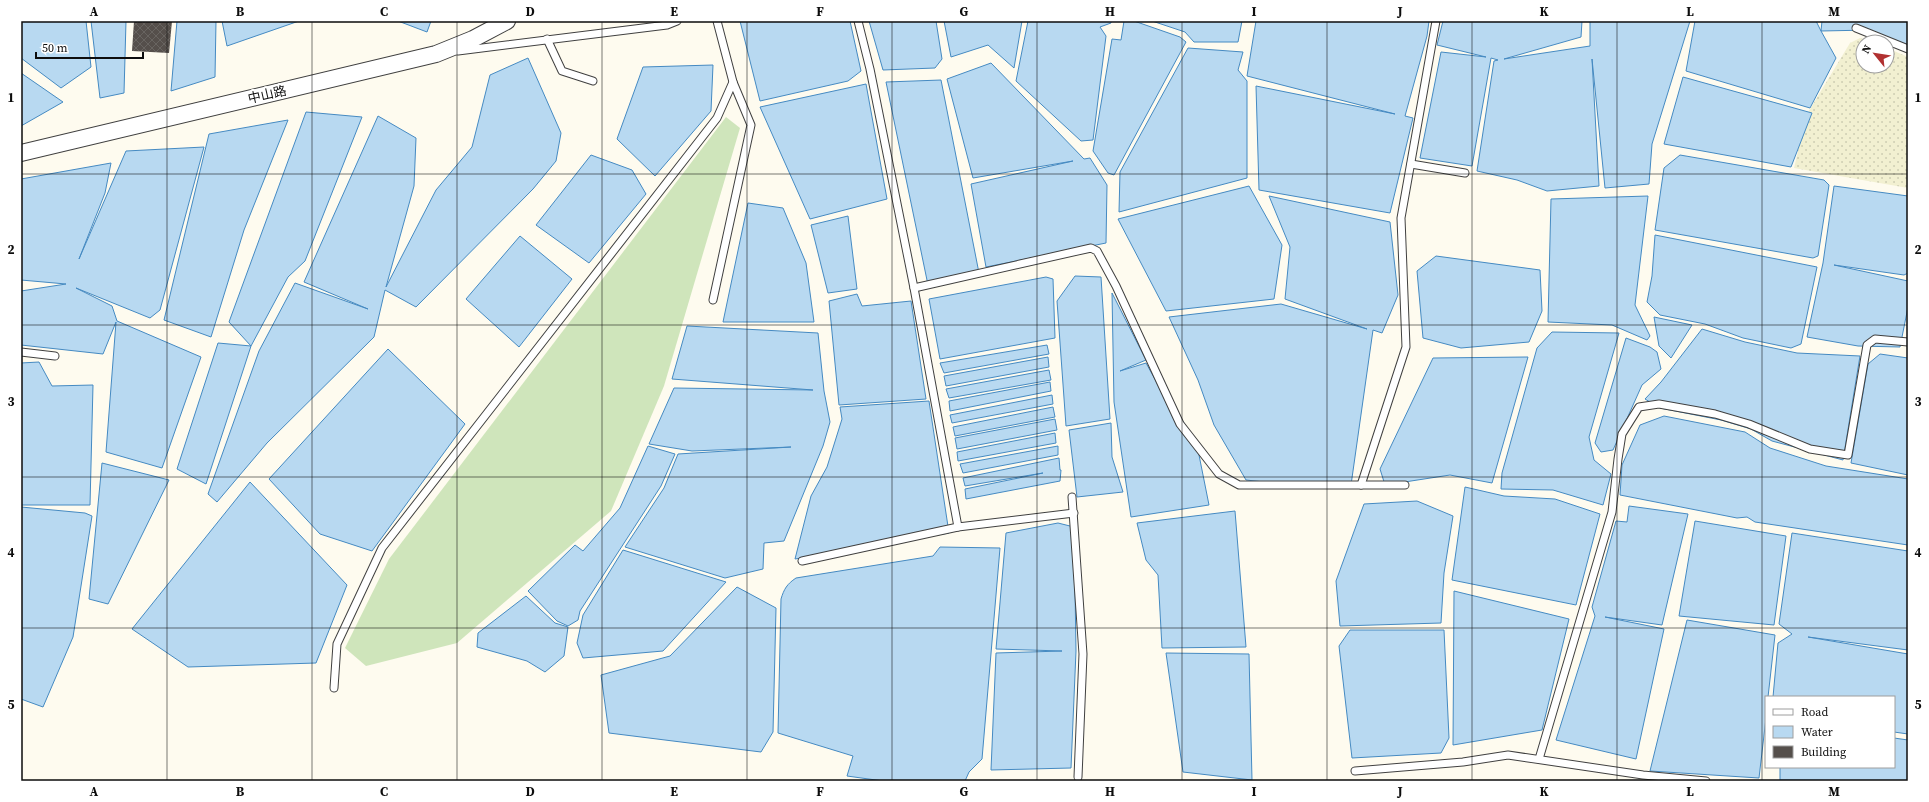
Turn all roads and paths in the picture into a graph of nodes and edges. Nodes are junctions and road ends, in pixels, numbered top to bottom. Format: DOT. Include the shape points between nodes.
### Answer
graph roads {
  1 [pos="507,21"];
  2 [pos="677,21"];
  3 [pos="717,21"];
  4 [pos="858,21"];
  5 [pos="1436,21"];
  6 [pos="1856,28"];
  7 [pos="547,39"];
  8 [pos="1908,49"];
  9 [pos="436,54"];
  10 [pos="593,81"];
  11 [pos="733,82"];
  12 [pos="21,153"];
  13 [pos="1411,164"];
  14 [pos="1465,173"];
  15 [pos="914,288"];
  16 [pos="713,300"];
  17 [pos="1908,342"];
  18 [pos="21,352"];
  19 [pos="55,356"];
  20 [pos="1405,484"];
  21 [pos="1361,485"];
  22 [pos="1072,497"];
  23 [pos="1074,513"];
  24 [pos="958,527"];
  25 [pos="802,561"];
  26 [pos="334,688"];
  27 [pos="1539,760"];
  28 [pos="1355,771"];
  29 [pos="1078,777"];
  30 [pos="1706,781"];
  1 -- 9 [label="street, 中山路"];
  2 -- 7 [label="lane" via="667,25"];
  3 -- 11 [label="lane"];
  4 -- 15 [label="lane"];
  5 -- 13 [label="lane"];
  6 -- 8 [label="lane"];
  7 -- 9 [label="lane"];
  7 -- 10 [label="lane" via="562,71"];
  9 -- 12 [label="street, 中山路"];
  11 -- 16 [label="lane" via="751,125"];
  11 -- 26 [label="lane" via="717,118 382,548 337,644"];
  13 -- 14 [label="lane"];
  13 -- 21 [label="lane" via="1401,218 1406,347"];
  15 -- 21 [label="lane" via="1091,248 1097,251 1116,286 1180,424 1220,474 1239,486"];
  15 -- 24 [label="lane"];
  17 -- 27 [label="lane" via="1875,339 1867,346 1848,455 1810,448 1749,424 1715,414 1658,404 1639,407 1622,434 1612,512"];
  18 -- 19 [label="lane"];
  20 -- 21 [label="lane"];
  22 -- 23 [label="lane"];
  23 -- 24 [label="lane"];
  23 -- 29 [label="lane" via="1083,654"];
  24 -- 25 [label="lane"];
  27 -- 28 [label="lane" via="1508,754 1463,762"];
  27 -- 30 [label="lane"];
}
